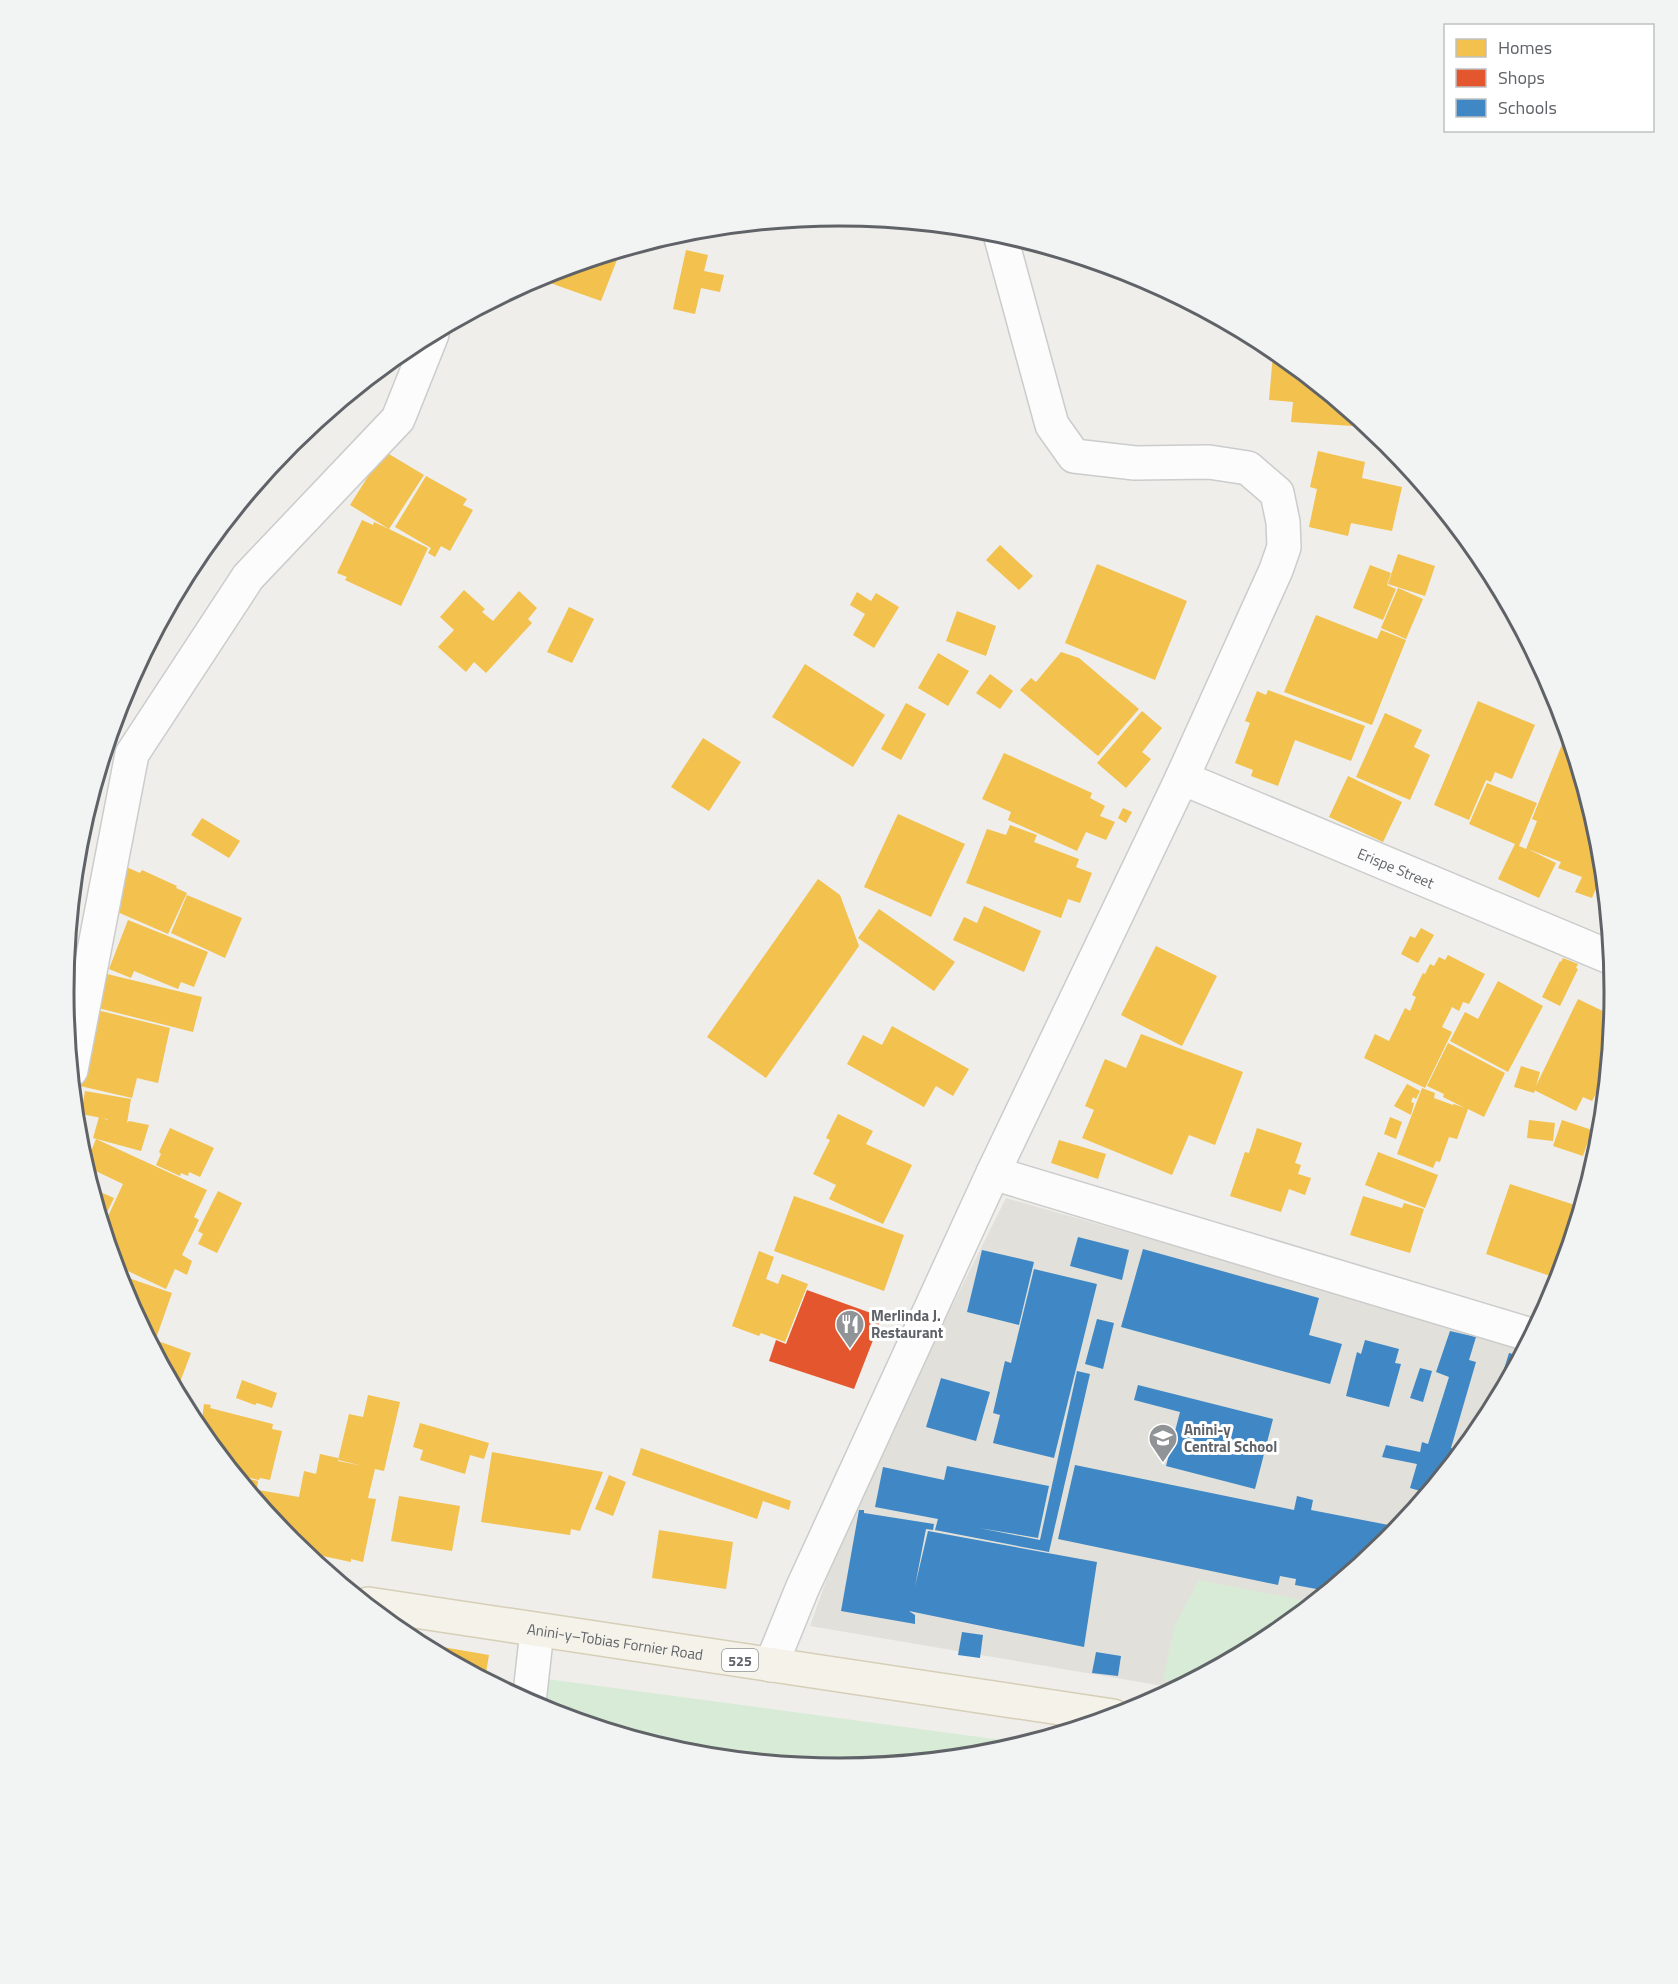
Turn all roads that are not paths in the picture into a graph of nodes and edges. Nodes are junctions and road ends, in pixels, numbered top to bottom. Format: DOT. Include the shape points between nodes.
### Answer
graph roads {
  1 [pos="1003,245"];
  2 [pos="426,348"];
  3 [pos="1182,778"];
  4 [pos="1603,954"];
  5 [pos="75,1047"];
  6 [pos="993,1173"];
  7 [pos="1525,1333"];
  8 [pos="384,1606"];
  9 [pos="537,1631"];
  10 [pos="771,1665"];
  11 [pos="530,1692"];
  12 [pos="1095,1713"];
  1 -- 3 [label="street" via="1052,425 1074,456 1136,463 1209,462 1248,468 1277,494 1284,522 1284,547"];
  2 -- 5 [label="street" via="398,419 248,577 132,754"];
  3 -- 4 [label="street, Erispe Street"];
  3 -- 6 [label="street"];
  6 -- 7 [label="street"];
  6 -- 10 [label="street" via="802,1589"];
  8 -- 9 [label="main road, Anini-y–Tobias Fornier Road / 525"];
  9 -- 10 [label="main road, Anini-y–Tobias Fornier Road / 525"];
  9 -- 11 [label="street"];
  10 -- 12 [label="main road, Anini-y–Tobias Fornier Road / 525"];
}
